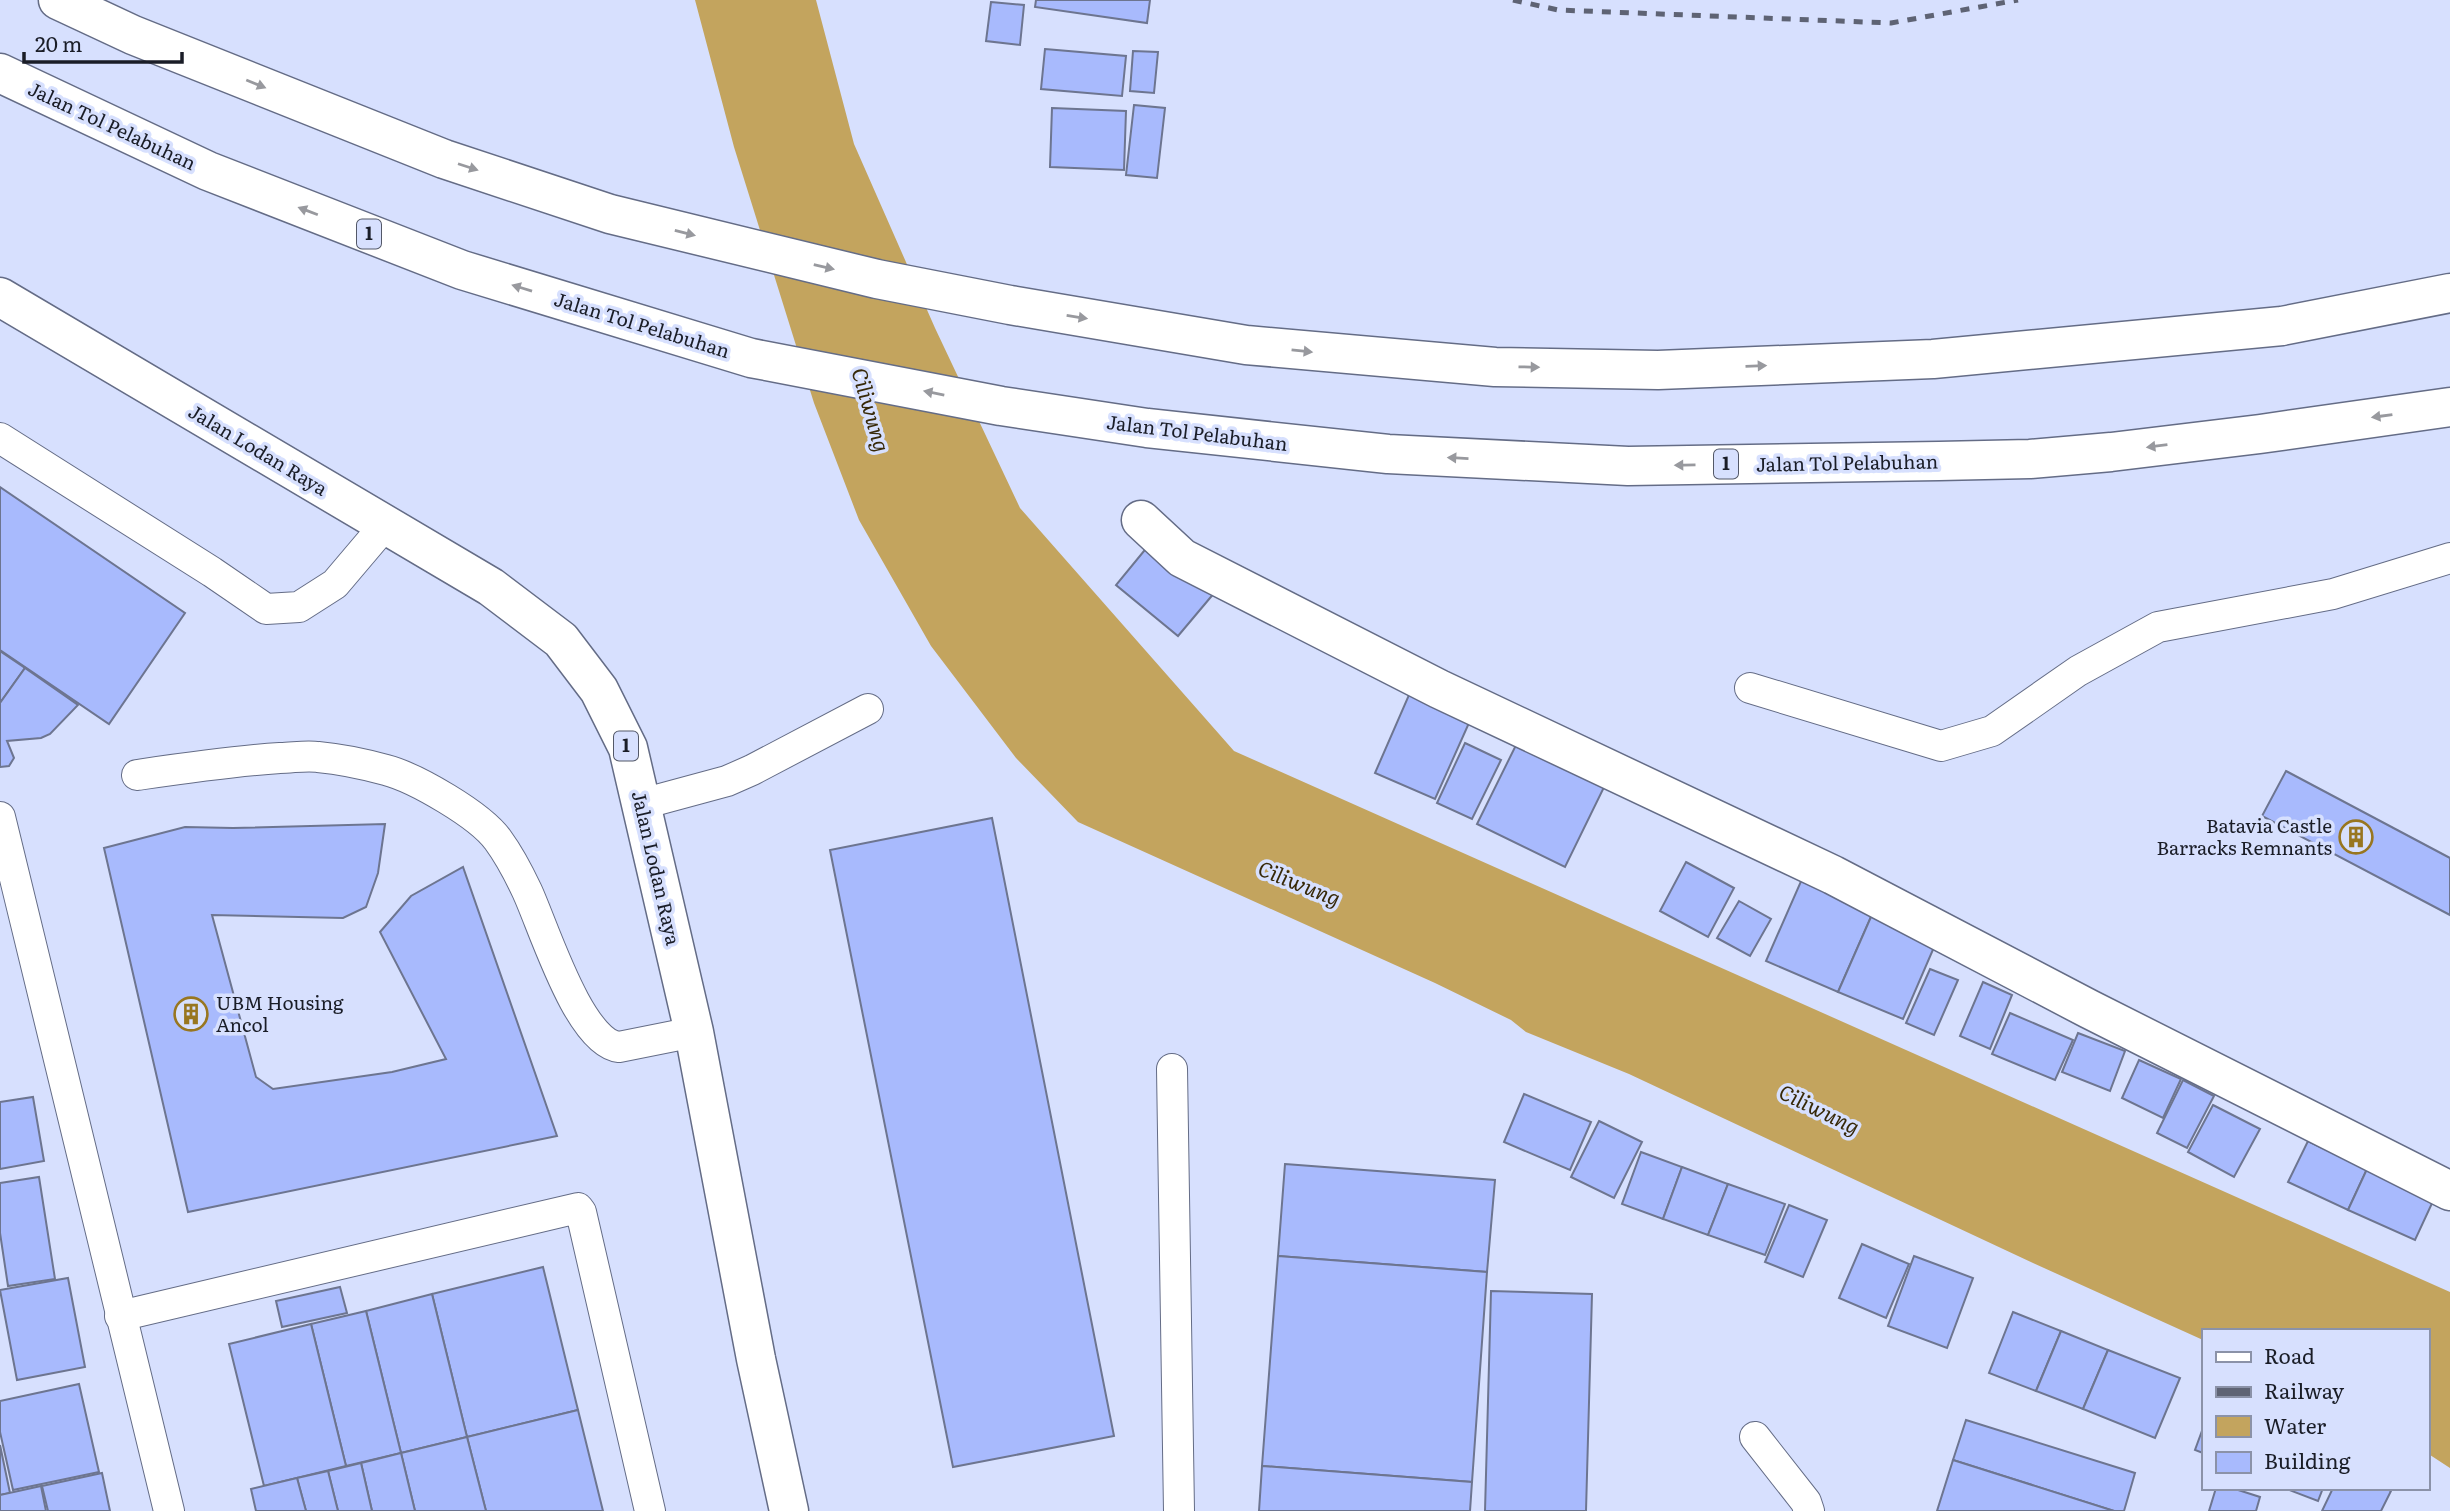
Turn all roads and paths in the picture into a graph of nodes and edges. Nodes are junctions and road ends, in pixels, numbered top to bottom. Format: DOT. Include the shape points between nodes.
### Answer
graph roads {
  1 [pos="58,0"];
  2 [pos="0,73"];
  3 [pos="2450,293"];
  4 [pos="0,297"];
  5 [pos="2450,407"];
  6 [pos="0,438"];
  7 [pos="1141,520"];
  8 [pos="385,525"];
  9 [pos="2450,558"];
  10 [pos="1749,688"];
  11 [pos="868,709"];
  12 [pos="137,775"];
  13 [pos="642,804"];
  14 [pos="0,817"];
  15 [pos="694,1032"];
  16 [pos="1172,1069"];
  17 [pos="2450,1191"];
  18 [pos="120,1316"];
  19 [pos="1755,1437"];
  20 [pos="169,1511"];
  21 [pos="650,1511"];
  22 [pos="789,1511"];
  23 [pos="1179,1511"];
  24 [pos="1810,1511"];
  1 -- 3 [label="main road, one-way" via="133,35 444,159 610,214 877,279 1246,345 1495,367 1658,370 1919,359 2282,326"];
  5 -- 2 [label="main road, Jalan Tol Pelabuhan / 1, one-way" via="2111,452 1939,461 1628,466 1388,454 1147,428 1001,406 751,358 462,270 208,172"];
  4 -- 8 [label="main road, Jalan Lodan Raya / 1"];
  6 -- 8 [label="lane" via="266,609 299,607 335,584"];
  7 -- 17 [label="main road" via="1182,558 1439,689 1833,875"];
  8 -- 13 [label="main road, Jalan Lodan Raya / 1" via="491,587 561,640 599,690 628,748"];
  9 -- 10 [label="lane" via="2333,594 2158,627 2078,671 1992,731 1941,746"];
  11 -- 13 [label="lane" via="727,781"];
  12 -- 15 [label="lane" via="316,756 388,770 437,793 497,839 527,891 558,969 603,1041 619,1047"];
  13 -- 15 [label="main road, Jalan Lodan Raya / 1"];
  14 -- 18 [label="lane"];
  15 -- 22 [label="main road, Jalan Lodan Raya / 1"];
  16 -- 23 [label="lane"];
  18 -- 20 [label="lane"];
  18 -- 21 [label="lane" via="578,1208"];
  19 -- 24 [label="lane"];
}
